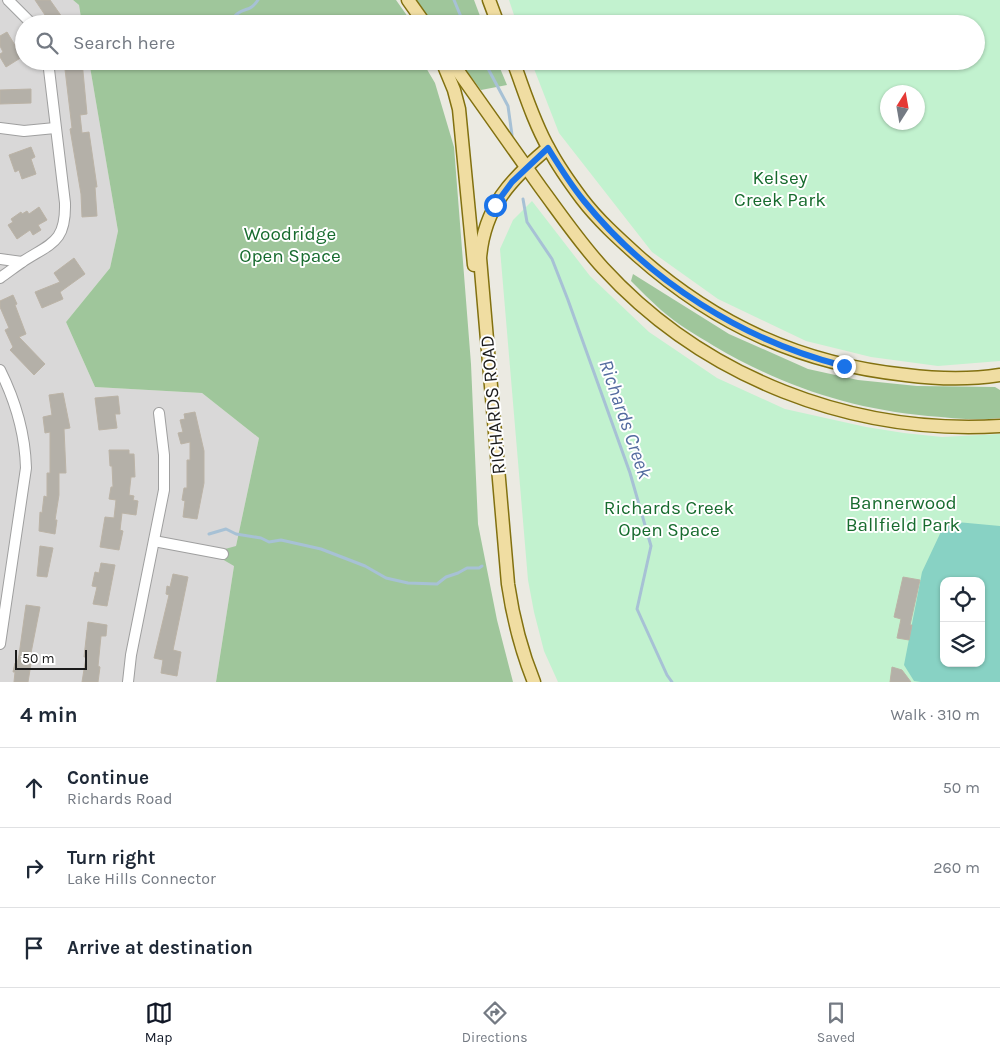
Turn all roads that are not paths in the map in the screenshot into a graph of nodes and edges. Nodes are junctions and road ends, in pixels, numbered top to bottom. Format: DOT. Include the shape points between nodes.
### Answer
graph roads {
  1 [pos="8,0"];
  2 [pos="408,0"];
  3 [pos="490,0"];
  4 [pos="23,15"];
  5 [pos="419,15"];
  6 [pos="495,15"];
  7 [pos="49,70"];
  8 [pos="446,70"];
  9 [pos="457,70"];
  10 [pos="515,70"];
  11 [pos="0,128"];
  12 [pos="55,128"];
  13 [pos="548,148"];
  14 [pos="526,167"];
  15 [pos="0,259"];
  16 [pos="22,262"];
  17 [pos="0,278"];
  18 [pos="485,327"];
  19 [pos="0,370"];
  20 [pos="1000,375"];
  21 [pos="158,414"];
  22 [pos="1000,426"];
  23 [pos="154,540"];
  24 [pos="223,554"];
  25 [pos="0,643"];
  26 [pos="128,682"];
  27 [pos="534,682"];
  1 -- 4 [label="street"];
  2 -- 5 [label="main road"];
  3 -- 6 [label="main road"];
  7 -- 12 [label="street"];
  8 -- 18 [label="main road" via="459,109 473,258"];
  9 -- 14 [label="main road"];
  10 -- 13 [label="main road"];
  11 -- 12 [label="street" via="24,131"];
  12 -- 16 [label="street" via="65,203 64,225 51,245"];
  13 -- 14 [label="main road, RICHARDS ROAD"];
  13 -- 20 [label="main road" via="583,200 633,252 678,289 756,336 815,359 882,373 944,378"];
  14 -- 18 [label="main road, RICHARDS ROAD" via="503,193 485,225 480,258"];
  14 -- 22 [label="main road" via="572,232 622,288 683,338 728,367 816,404 877,419 955,428"];
  15 -- 16 [label="street"];
  16 -- 17 [label="street"];
  18 -- 27 [label="main road, RICHARDS ROAD" via="508,584 513,617"];
  19 -- 25 [label="street" via="19,414 26,468"];
  21 -- 23 [label="street" via="165,474"];
  23 -- 24 [label="street"];
  23 -- 26 [label="street"];
}
